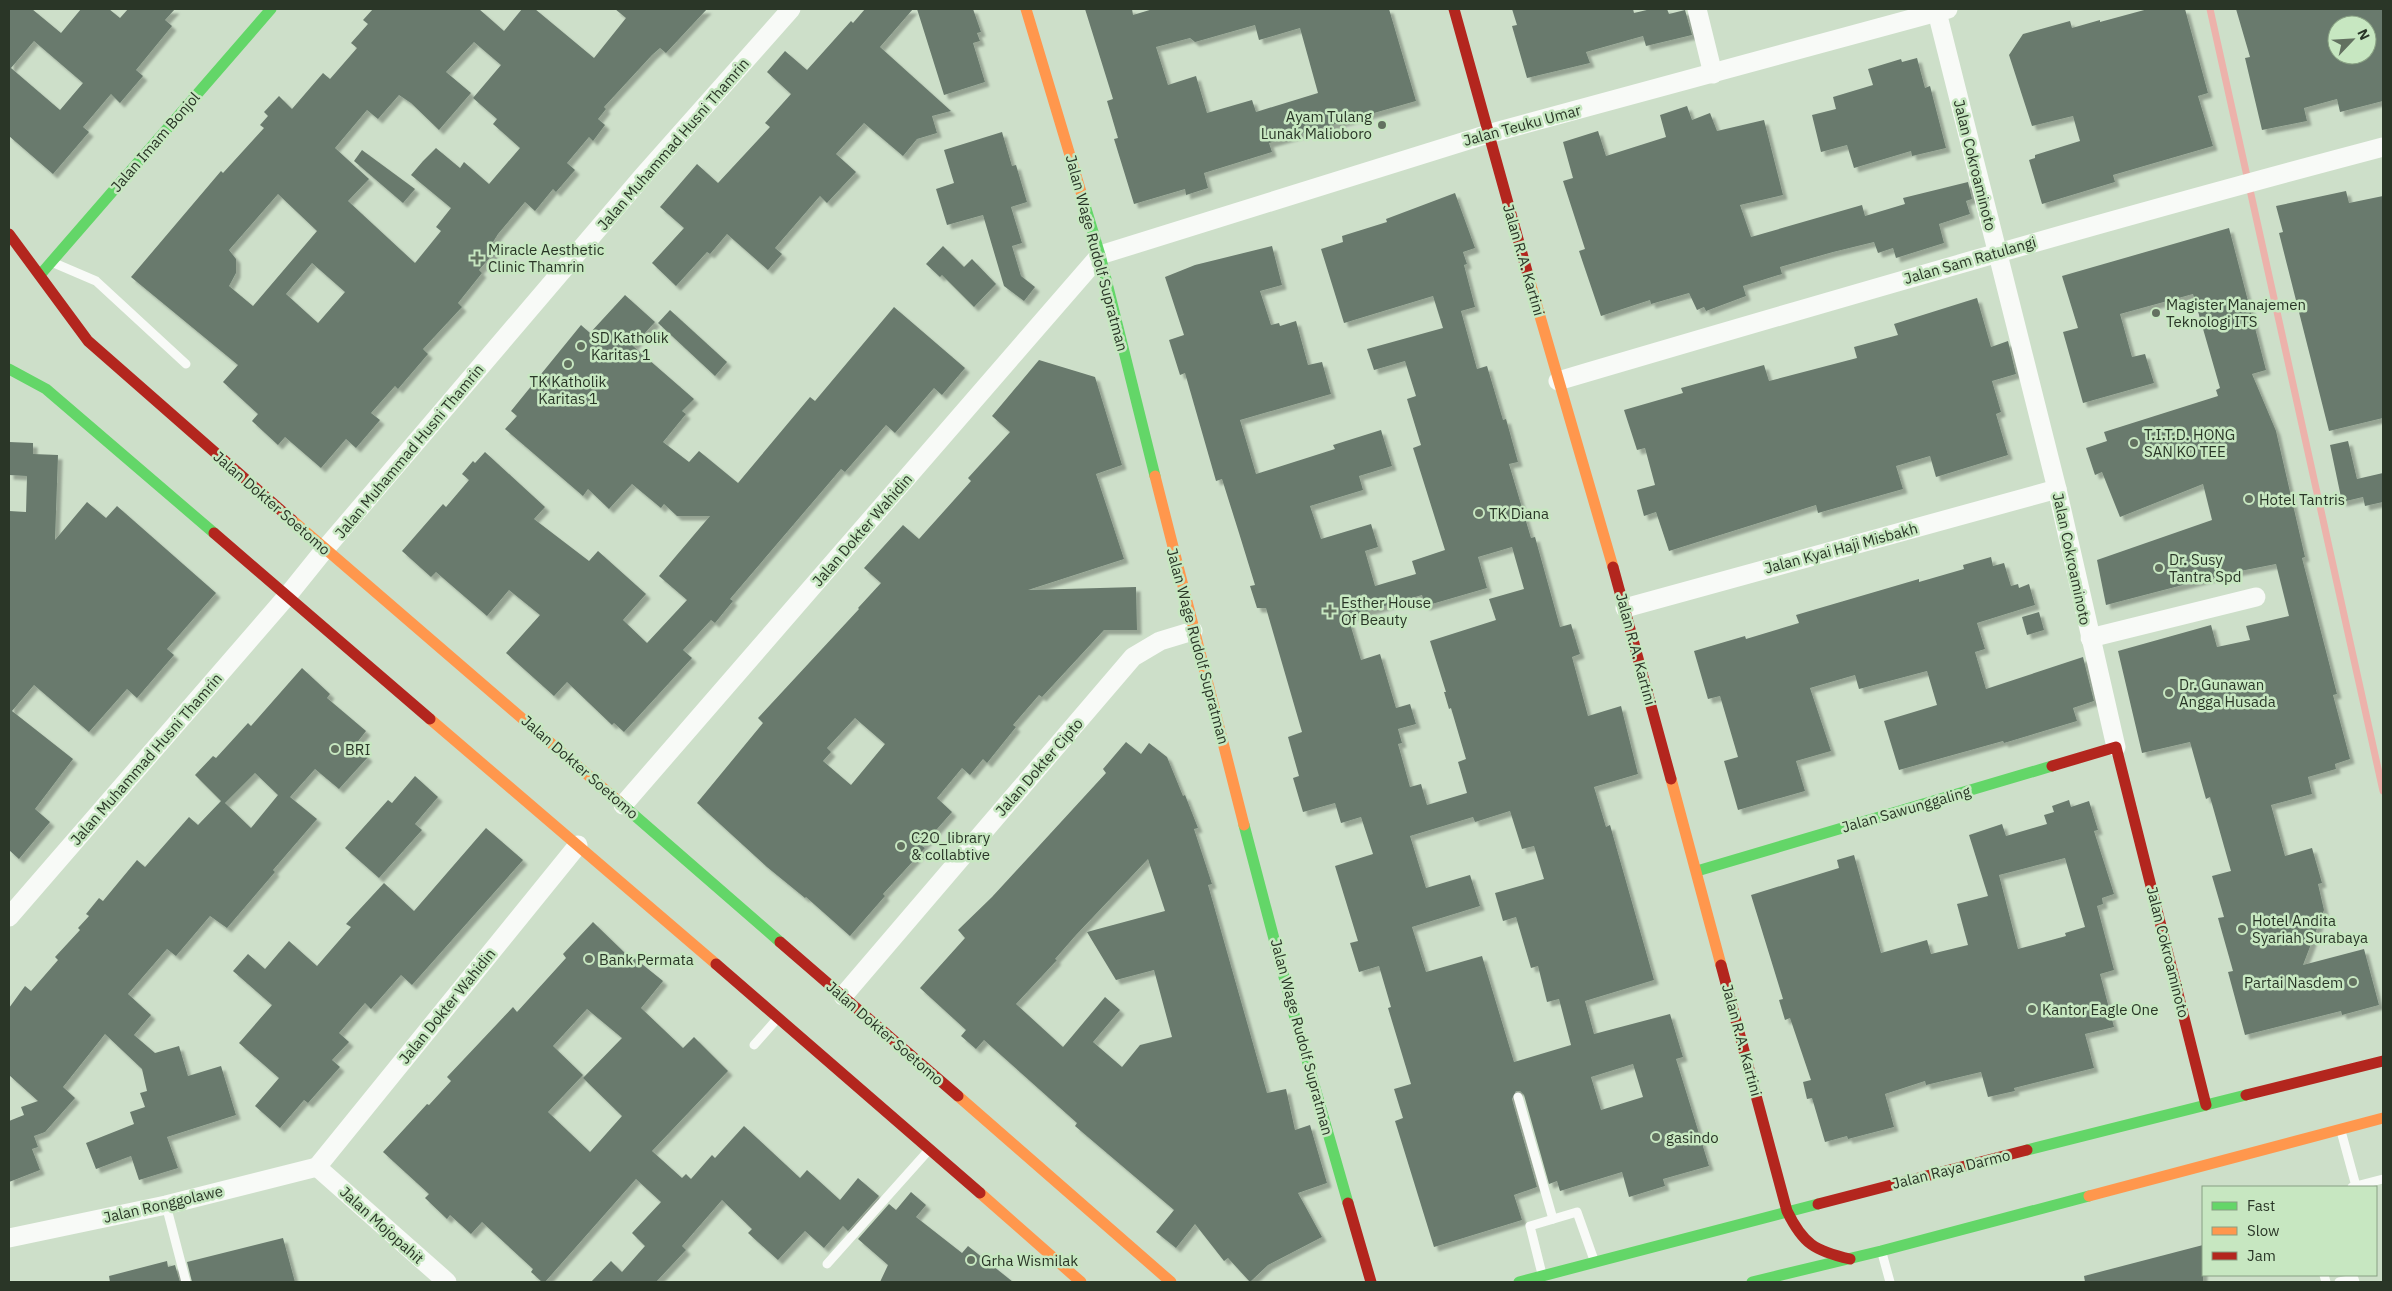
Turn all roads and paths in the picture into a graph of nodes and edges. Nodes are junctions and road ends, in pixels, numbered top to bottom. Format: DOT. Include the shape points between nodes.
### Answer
graph roads {
  1 [pos="271,9"];
  2 [pos="791,9"];
  3 [pos="1026,9"];
  4 [pos="1454,9"];
  5 [pos="1697,9"];
  6 [pos="1942,11"];
  7 [pos="1713,74"];
  8 [pos="1488,134"];
  9 [pos="2383,147"];
  10 [pos="9,234"];
  11 [pos="1997,252"];
  12 [pos="1100,255"];
  13 [pos="52,262"];
  14 [pos="40,276"];
  15 [pos="186,364"];
  16 [pos="9,369"];
  17 [pos="1558,381"];
  18 [pos="2057,489"];
  19 [pos="324,549"];
  20 [pos="288,595"];
  21 [pos="2256,597"];
  22 [pos="1625,608"];
  23 [pos="1193,631"];
  24 [pos="2090,638"];
  25 [pos="2116,747"];
  26 [pos="623,805"];
  27 [pos="578,845"];
  28 [pos="1697,871"];
  29 [pos="9,917"];
  30 [pos="843,996"];
  31 [pos="778,1019"];
  32 [pos="754,1045"];
  33 [pos="2383,1061"];
  34 [pos="1518,1097"];
  35 [pos="2206,1105"];
  36 [pos="2383,1118"];
  37 [pos="2340,1129"];
  38 [pos="930,1148"];
  39 [pos="317,1167"];
  40 [pos="2383,1179"];
  41 [pos="2354,1186"];
  42 [pos="2358,1186"];
  43 [pos="166,1204"];
  44 [pos="1787,1211"];
  45 [pos="1553,1219"];
  46 [pos="9,1238"];
  47 [pos="1881,1251"];
  48 [pos="1850,1259"];
  49 [pos="1595,1262"];
  50 [pos="827,1264"];
  51 [pos="1542,1276"];
  52 [pos="186,1282"];
  53 [pos="446,1282"];
  54 [pos="1081,1282"];
  55 [pos="1170,1282"];
  56 [pos="1371,1282"];
  57 [pos="1520,1282"];
  58 [pos="1752,1282"];
  59 [pos="1890,1282"];
  60 [pos="2339,1282"];
  61 [pos="2355,1282"];
  1 -- 13 [label="main road, Jalan Imam Bonjol"];
  2 -- 19 [label="street, Jalan Muhammad Husni Thamrin" via="643,176"];
  3 -- 12 [label="main road, Jalan Wage Rudolf Supratman"];
  4 -- 8 [label="main road, Jalan R.A. Kartini"];
  5 -- 7 [label="street"];
  6 -- 7 [label="street, Jalan Teuku Umar"];
  6 -- 11 [label="street, Jalan Cokroaminoto"];
  7 -- 8 [label="street, Jalan Teuku Umar"];
  8 -- 12 [label="street, Jalan Teuku Umar"];
  8 -- 17 [label="main road, Jalan R.A. Kartini"];
  9 -- 11 [label="street, Jalan Sam Ratulangi"];
  10 -- 14 [label="main road, Jalan Dokter Soetomo"];
  11 -- 17 [label="street, Jalan Sam Ratulangi"];
  11 -- 18 [label="street, Jalan Cokroaminoto"];
  12 -- 23 [label="main road, Jalan Wage Rudolf Supratman"];
  12 -- 26 [label="street, Jalan Dokter Wahidin"];
  13 -- 14 [label="main road, Jalan Imam Bonjol"];
  13 -- 15 [label="lane" via="96,281"];
  14 -- 19 [label="main road, Jalan Dokter Soetomo" via="88,341"];
  16 -- 20 [label="main road" via="46,389"];
  17 -- 22 [label="main road, Jalan R.A. Kartini"];
  18 -- 22 [label="street, Jalan Kyai Haji Misbakh"];
  18 -- 24 [label="street, Jalan Cokroaminoto"];
  19 -- 20 [label="street, Jalan Muhammad Husni Thamrin"];
  19 -- 26 [label="main road, Jalan Dokter Soetomo"];
  20 -- 27 [label="main road"];
  20 -- 29 [label="street, Jalan Muhammad Husni Thamrin"];
  21 -- 24 [label="street"];
  22 -- 28 [label="main road, Jalan R.A. Kartini"];
  23 -- 30 [label="street, Jalan Dokter Cipto" via="1160,640 1132,657"];
  23 -- 56 [label="main road, Jalan Wage Rudolf Supratman" via="1293,1011"];
  24 -- 25 [label="street, Jalan Cokroaminoto"];
  25 -- 28 [label="main road, Jalan Sawunggaling"];
  25 -- 35 [label="main road, Jalan Cokroaminoto"];
  26 -- 30 [label="main road, Jalan Dokter Soetomo"];
  27 -- 31 [label="main road"];
  27 -- 39 [label="street, Jalan Dokter Wahidin"];
  28 -- 44 [label="main road, Jalan R.A. Kartini"];
  30 -- 55 [label="main road, Jalan Dokter Soetomo"];
  31 -- 32 [label="lane"];
  31 -- 38 [label="main road"];
  33 -- 35 [label="main road, Jalan Raya Darmo"];
  34 -- 45 [label="lane"];
  35 -- 44 [label="main road, Jalan Raya Darmo"];
  36 -- 37 [label="main road"];
  37 -- 41 [label="lane"];
  37 -- 47 [label="main road"];
  38 -- 50 [label="lane"];
  38 -- 54 [label="main road"];
  39 -- 43 [label="street, Jalan Ronggolawe"];
  39 -- 53 [label="street, Jalan Mojopahit"];
  40 -- 42 [label="lane"];
  43 -- 46 [label="street, Jalan Ronggolawe"];
  43 -- 52 [label="lane"];
  44 -- 48 [label="main road, Jalan R.A. Kartini" via="1804,1242 1823,1253"];
  44 -- 49 [label="main road, Jalan Raya Darmo"];
  45 -- 49 [label="lane" via="1579,1214"];
  45 -- 51 [label="lane" via="1530,1228"];
  47 -- 48 [label="main road"];
  47 -- 59 [label="lane"];
  48 -- 58 [label="main road"];
  49 -- 51 [label="main road, Jalan Raya Darmo"];
  51 -- 57 [label="main road, Jalan Raya Darmo"];
  60 -- 61 [label="lane" via="2354,1279"];
}
